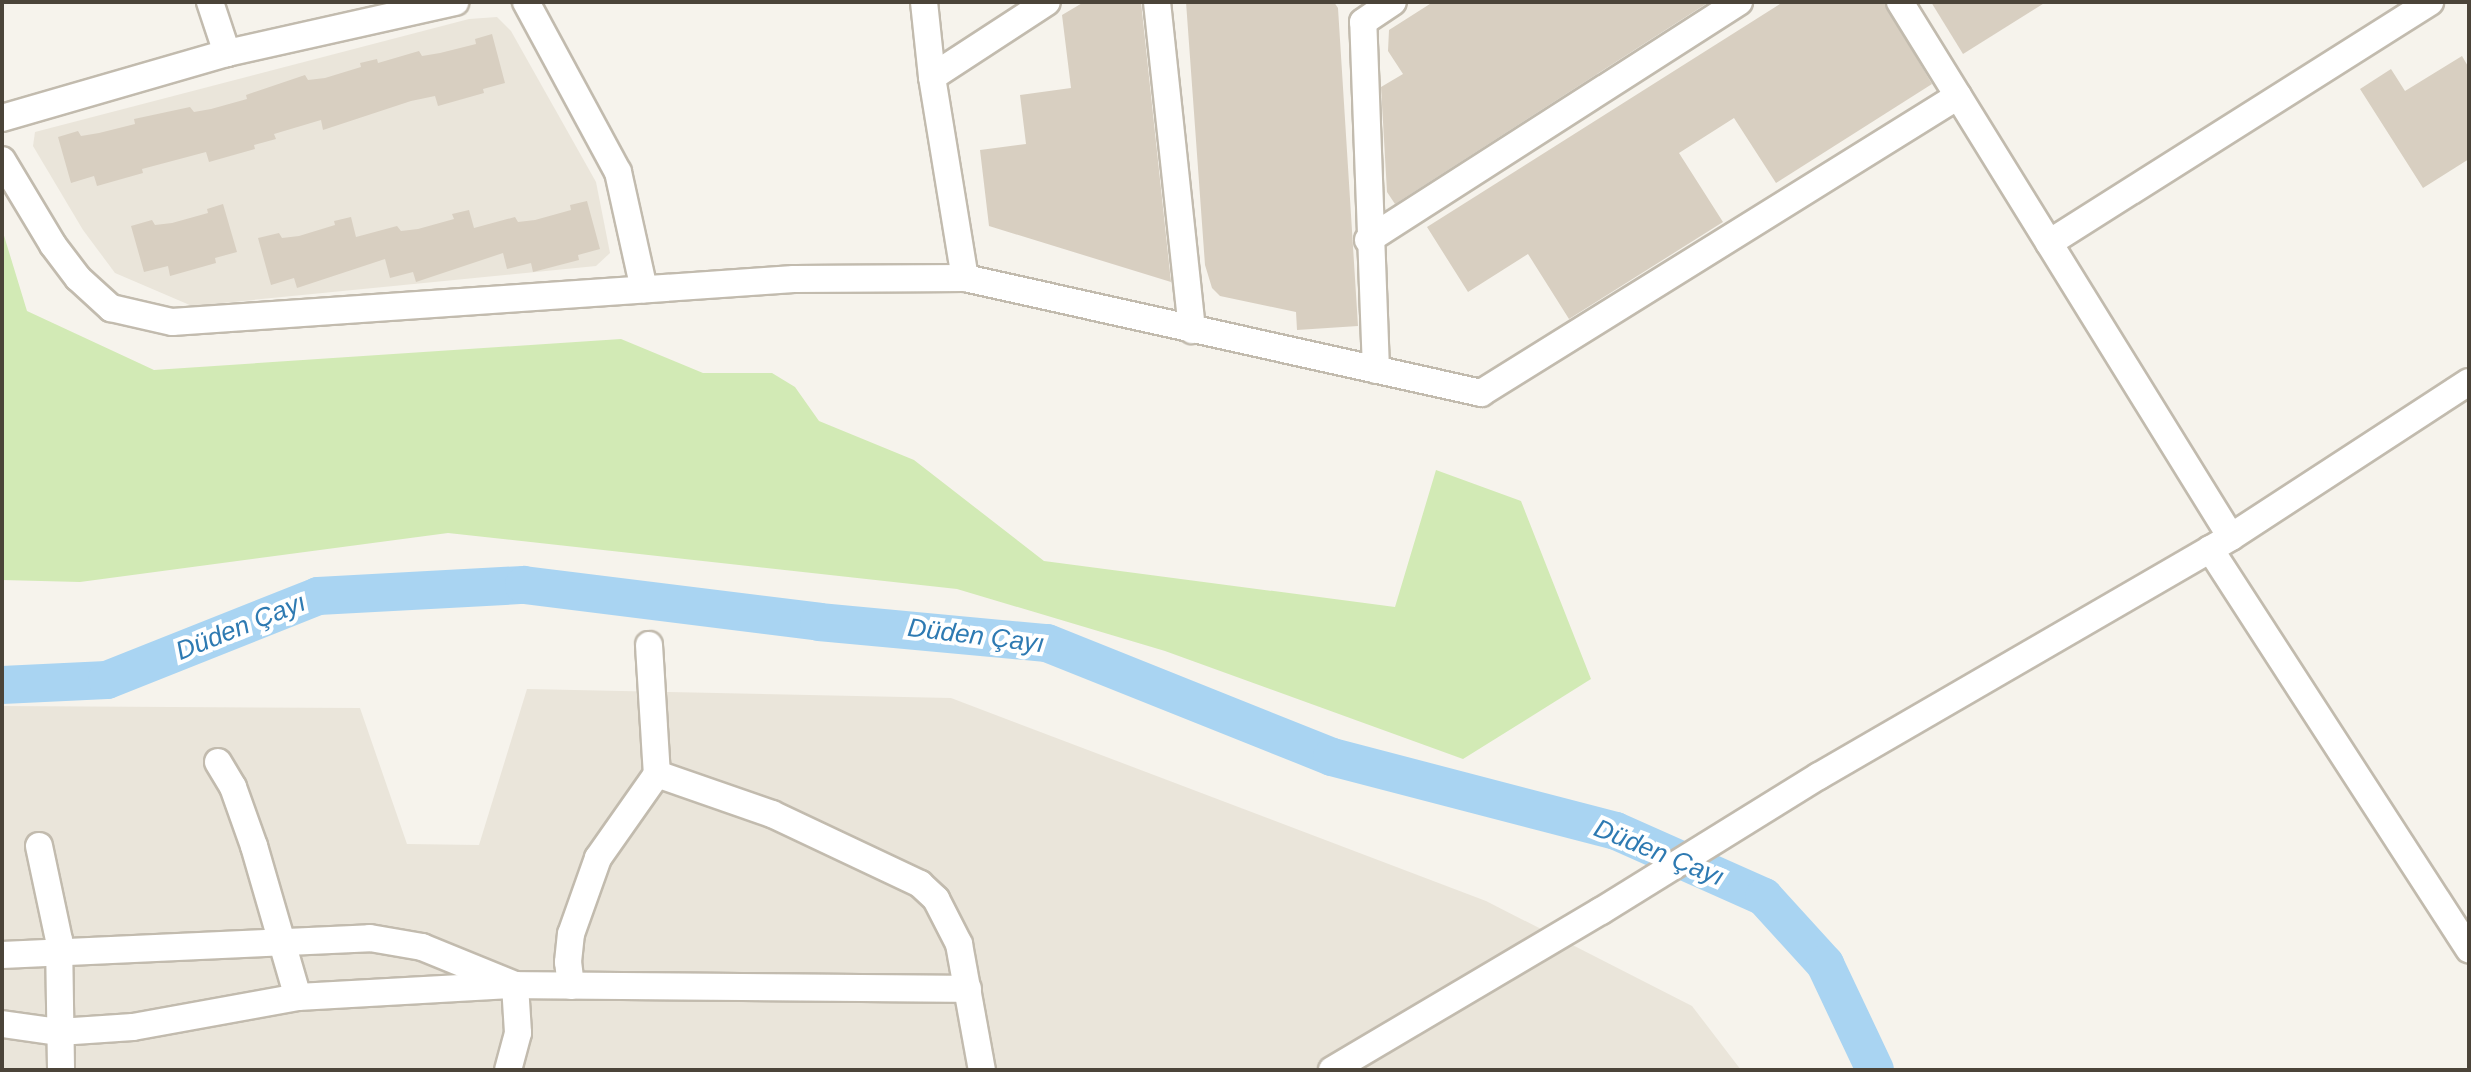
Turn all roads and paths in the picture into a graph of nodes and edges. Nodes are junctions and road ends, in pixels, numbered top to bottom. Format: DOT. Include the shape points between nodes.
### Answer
graph roads {
  1 [pos="210,2"];
  2 [pos="455,2"];
  3 [pos="526,2"];
  4 [pos="924,2"];
  5 [pos="1047,2"];
  6 [pos="1157,2"];
  7 [pos="1393,2"];
  8 [pos="1739,2"];
  9 [pos="1900,2"];
  10 [pos="2430,2"];
  11 [pos="1357,12"];
  12 [pos="227,53"];
  13 [pos="932,77"];
  14 [pos="1958,96"];
  15 [pos="2,118"];
  16 [pos="2,160"];
  17 [pos="1368,240"];
  18 [pos="2049,243"];
  19 [pos="965,278"];
  20 [pos="644,289"];
  21 [pos="1192,330"];
  22 [pos="1376,370"];
  23 [pos="2469,382"];
  24 [pos="2221,543"];
  25 [pos="649,645"];
  26 [pos="218,762"];
  27 [pos="657,774"];
  28 [pos="39,846"];
  29 [pos="283,942"];
  30 [pos="2469,950"];
  31 [pos="59,954"];
  32 [pos="2,955"];
  33 [pos="515,985"];
  34 [pos="571,986"];
  35 [pos="968,989"];
  36 [pos="298,997"];
  37 [pos="2,1024"];
  38 [pos="59,1032"];
  39 [pos="61,1070"];
  40 [pos="508,1070"];
  41 [pos="982,1070"];
  42 [pos="1332,1070"];
  1 -- 12 [label="street"];
  2 -- 12 [label="street"];
  3 -- 20 [label="street" via="618,172"];
  4 -- 13 [label="street"];
  5 -- 13 [label="street"];
  6 -- 21 [label="street"];
  7 -- 11 [label="street"];
  8 -- 17 [label="street"];
  9 -- 14 [label="street"];
  10 -- 18 [label="street"];
  11 -- 17 [label="street"];
  12 -- 15 [label="street"];
  13 -- 19 [label="street"];
  14 -- 18 [label="street"];
  14 -- 22 [label="street" via="1481,393"];
  16 -- 20 [label="street" via="78,278 111,308 172,322"];
  17 -- 22 [label="street"];
  18 -- 24 [label="street"];
  19 -- 20 [label="street" via="794,279"];
  19 -- 21 [label="street"];
  21 -- 22 [label="street"];
  23 -- 24 [label="street"];
  24 -- 30 [label="street"];
  24 -- 42 [label="street"];
  25 -- 27 [label="street"];
  26 -- 29 [label="street" via="233,787"];
  27 -- 34 [label="street" via="598,858 571,934"];
  27 -- 35 [label="street" via="772,814 920,884 950,923"];
  28 -- 31 [label="street"];
  29 -- 31 [label="street"];
  29 -- 33 [label="street" via="370,938 422,947"];
  29 -- 36 [label="street"];
  31 -- 32 [label="street"];
  31 -- 38 [label="street"];
  33 -- 34 [label="street"];
  33 -- 36 [label="street"];
  33 -- 40 [label="street" via="518,1033"];
  34 -- 35 [label="street"];
  35 -- 41 [label="street"];
  36 -- 38 [label="street" via="133,1027"];
  37 -- 38 [label="street"];
  38 -- 39 [label="street"];
}
